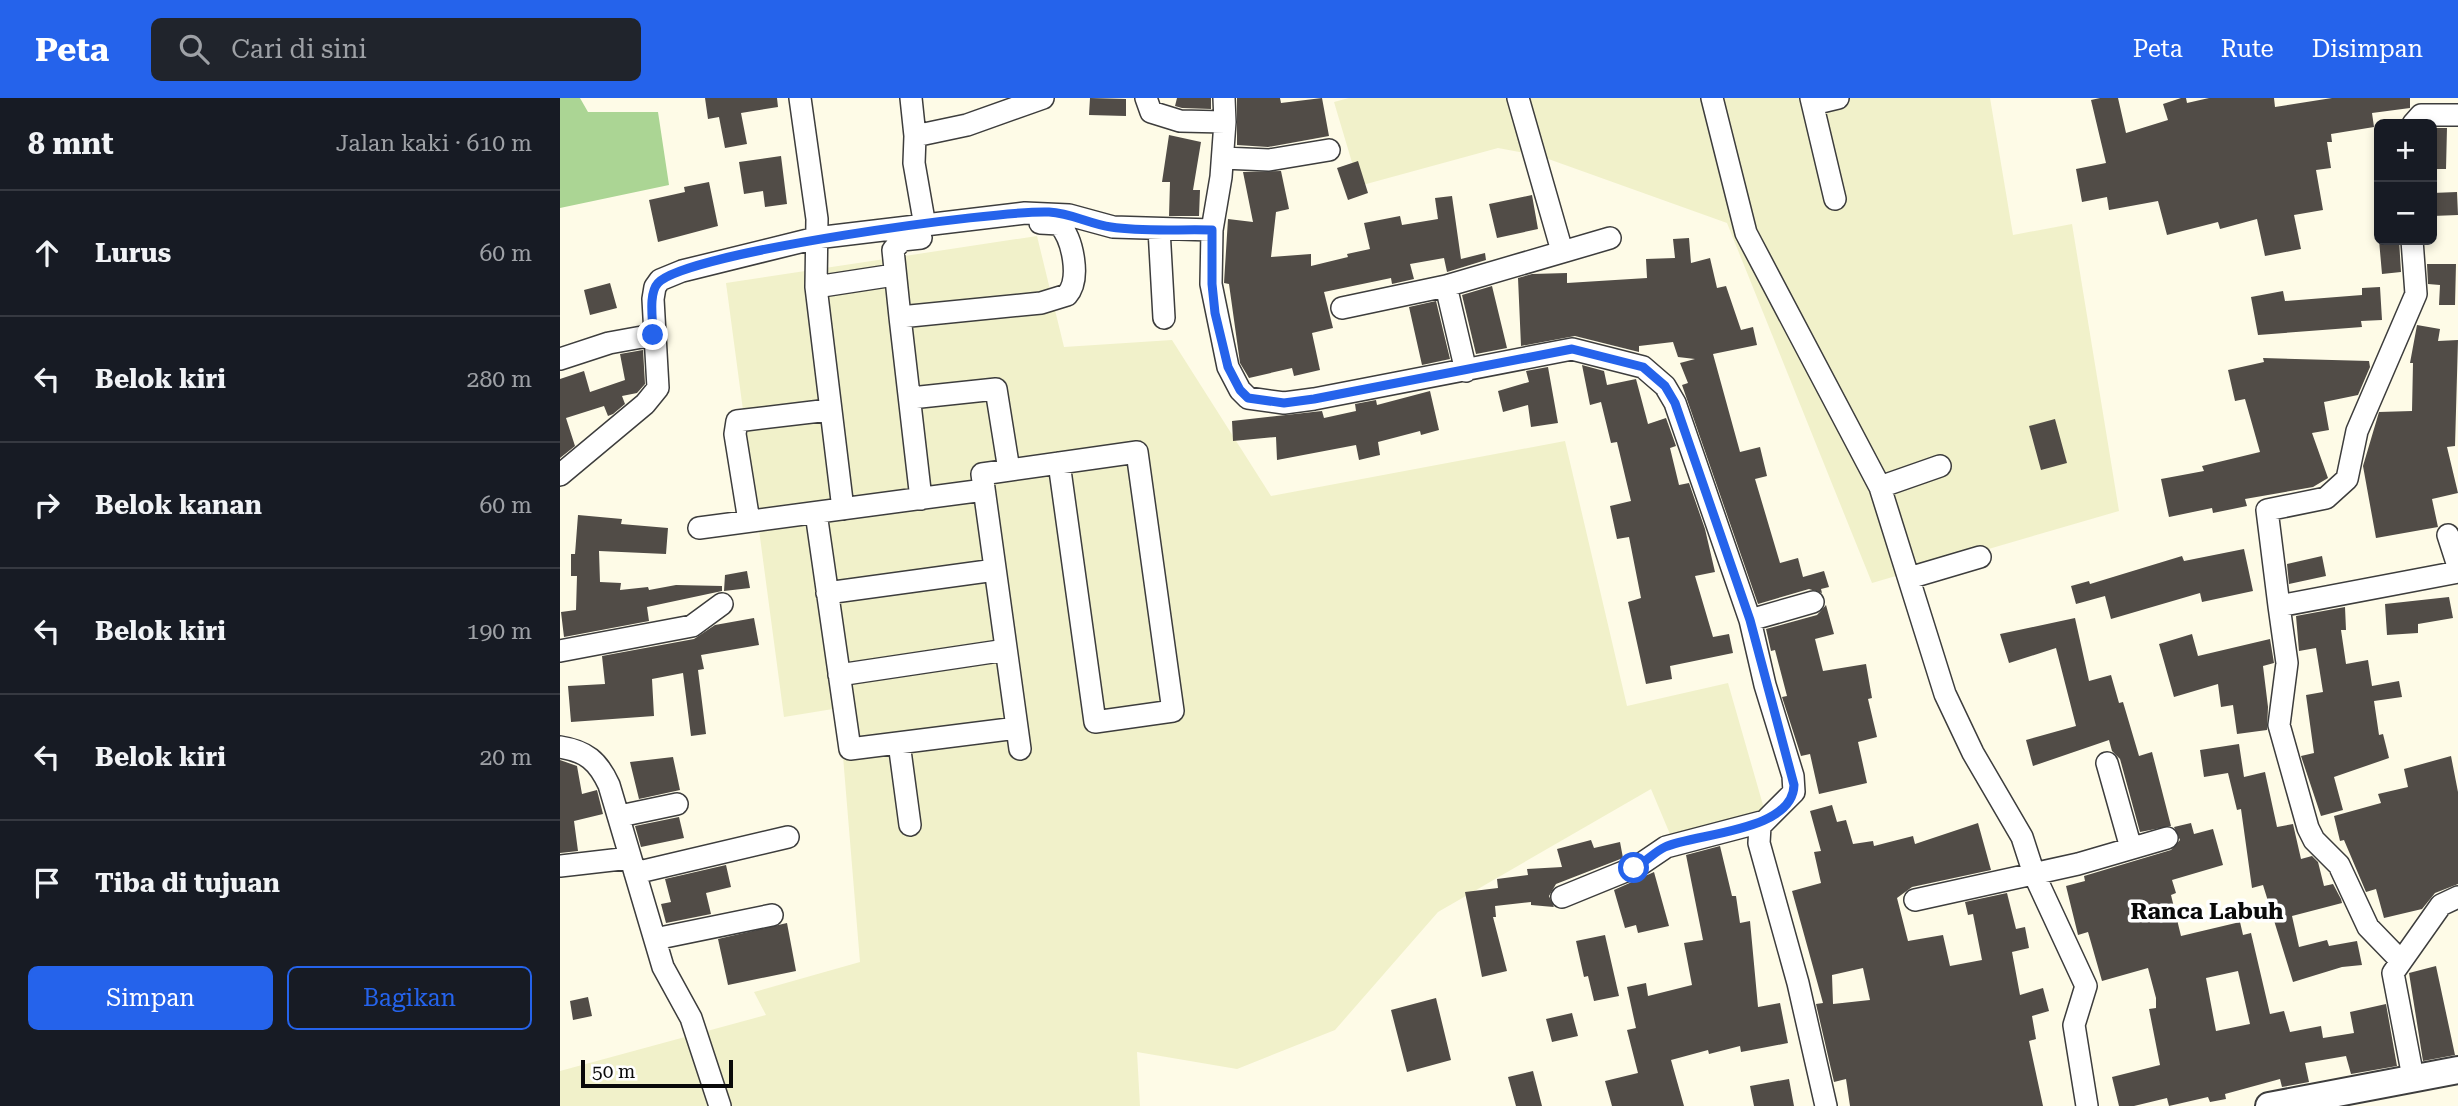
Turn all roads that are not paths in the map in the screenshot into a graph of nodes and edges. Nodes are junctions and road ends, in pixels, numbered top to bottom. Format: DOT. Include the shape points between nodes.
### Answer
graph roads {
  1 [pos="800,98"];
  2 [pos="911,98"];
  3 [pos="1043,98"];
  4 [pos="1146,98"];
  5 [pos="1224,98"];
  6 [pos="1518,98"];
  7 [pos="1712,98"];
  8 [pos="1838,98"];
  9 [pos="1812,101"];
  10 [pos="2458,115"];
  11 [pos="2417,119"];
  12 [pos="1225,122"];
  13 [pos="915,136"];
  14 [pos="1329,150"];
  15 [pos="1223,158"];
  16 [pos="1835,199"];
  17 [pos="925,226"];
  18 [pos="1159,229"];
  19 [pos="1212,230"];
  20 [pos="816,238"];
  21 [pos="1610,238"];
  22 [pos="2412,245"];
  23 [pos="1562,251"];
  24 [pos="894,275"];
  25 [pos="1446,286"];
  26 [pos="816,287"];
  27 [pos="1342,308"];
  28 [pos="900,317"];
  29 [pos="1164,318"];
  30 [pos="653,335"];
  31 [pos="560,359"];
  32 [pos="1466,371"];
  33 [pos="911,398"];
  34 [pos="829,411"];
  35 [pos="1059,463"];
  36 [pos="1941,466"];
  37 [pos="1009,470"];
  38 [pos="560,475"];
  39 [pos="1880,487"];
  40 [pos="984,490"];
  41 [pos="921,499"];
  42 [pos="843,509"];
  43 [pos="816,513"];
  44 [pos="749,522"];
  45 [pos="699,528"];
  46 [pos="2448,535"];
  47 [pos="1980,557"];
  48 [pos="2458,566"];
  49 [pos="995,570"];
  50 [pos="2458,572"];
  51 [pos="1909,578"];
  52 [pos="827,593"];
  53 [pos="1814,602"];
  54 [pos="722,604"];
  55 [pos="2279,606"];
  56 [pos="1750,620"];
  57 [pos="1006,650"];
  58 [pos="560,651"];
  59 [pos="839,675"];
  60 [pos="899,743"];
  61 [pos="560,744"];
  62 [pos="2107,763"];
  63 [pos="677,804"];
  64 [pos="620,816"];
  65 [pos="1765,821"];
  66 [pos="910,825"];
  67 [pos="788,837"];
  68 [pos="2167,838"];
  69 [pos="2131,848"];
  70 [pos="632,865"];
  71 [pos="560,866"];
  72 [pos="2034,874"];
  73 [pos="1562,897"];
  74 [pos="2458,897"];
  75 [pos="1915,900"];
  76 [pos="772,915"];
  77 [pos="655,939"];
  78 [pos="2400,960"];
  79 [pos="2458,1070"];
  80 [pos="2413,1077"];
  81 [pos="720,1106"];
  82 [pos="1826,1106"];
  83 [pos="2087,1106"];
  84 [pos="2269,1106"];
  1 -- 20 [label="street" via="810,152"];
  2 -- 13 [label="street"];
  3 -- 13 [label="street" via="967,125"];
  4 -- 12 [label="street" via="1151,112 1161,117"];
  5 -- 12 [label="street"];
  6 -- 23 [label="street"];
  7 -- 39 [label="street" via="1746,233"];
  8 -- 9 [label="street"];
  9 -- 16 [label="street"];
  10 -- 11 [label="street" via="2421,115"];
  12 -- 15 [label="street"];
  13 -- 17 [label="street" via="914,163"];
  14 -- 15 [label="street" via="1269,160"];
  15 -- 19 [label="street"];
  17 -- 18 [label="street" via="1051,212 1112,228"];
  17 -- 20 [label="street"];
  18 -- 19 [label="street"];
  18 -- 29 [label="street"];
  19 -- 32 [label="street" via="1215,313 1228,367 1248,398 1304,400"];
  20 -- 26 [label="street"];
  20 -- 30 [label="street" via="734,256 660,280 653,299"];
  21 -- 23 [label="street"];
  22 -- 55 [label="street" via="2416,294 2357,431 2347,479 2326,498 2267,510"];
  23 -- 25 [label="street"];
  24 -- 26 [label="street"];
  24 -- 28 [label="street"];
  24 -- 28 [label="street" via="893,250 902,240 1050,222 1059,224 1069,237 1074,282 1059,300"];
  25 -- 27 [label="street"];
  25 -- 32 [label="street"];
  26 -- 34 [label="street"];
  28 -- 33 [label="street"];
  30 -- 31 [label="street"];
  30 -- 38 [label="street" via="659,377 653,395"];
  32 -- 56 [label="street" via="1572,349 1630,362 1653,373 1675,403"];
  33 -- 37 [label="street" via="996,388"];
  33 -- 41 [label="street"];
  34 -- 42 [label="street"];
  34 -- 44 [label="street" via="737,421 735,434"];
  35 -- 35 [label="street" via="1138,452 1173,711 1095,722"];
  35 -- 37 [label="street"];
  36 -- 39 [label="street"];
  37 -- 40 [label="street" via="982,474"];
  39 -- 51 [label="street"];
  40 -- 41 [label="street"];
  40 -- 49 [label="street"];
  41 -- 42 [label="street"];
  42 -- 43 [label="street"];
  43 -- 44 [label="street"];
  43 -- 52 [label="street"];
  44 -- 45 [label="street"];
  46 -- 48 [label="street"];
  47 -- 51 [label="street"];
  49 -- 52 [label="street"];
  49 -- 57 [label="street"];
  50 -- 55 [label="street"];
  51 -- 72 [label="street" via="1945,694 2022,837"];
  52 -- 59 [label="street"];
  53 -- 56 [label="street"];
  54 -- 58 [label="street" via="692,626"];
  55 -- 78 [label="street" via="2287,663 2279,725 2308,828 2339,865 2368,927"];
  56 -- 65 [label="street" via="1794,785 1790,798"];
  57 -- 59 [label="street"];
  57 -- 60 [label="street" via="1018,738"];
  59 -- 60 [label="street" via="850,749"];
  60 -- 66 [label="street"];
  61 -- 64 [label="street" via="595,760"];
  62 -- 69 [label="street"];
  63 -- 64 [label="street"];
  64 -- 70 [label="street"];
  65 -- 73 [label="street" via="1666,847 1638,866"];
  65 -- 82 [label="street" via="1758,833 1763,867 1798,983"];
  67 -- 70 [label="street"];
  68 -- 69 [label="street"];
  69 -- 72 [label="street"];
  70 -- 71 [label="street"];
  70 -- 77 [label="street"];
  72 -- 75 [label="street"];
  72 -- 83 [label="street" via="2086,986 2074,1025"];
  74 -- 78 [label="street" via="2444,901"];
  76 -- 77 [label="street"];
  77 -- 81 [label="street" via="666,973 695,1028"];
  78 -- 80 [label="street" via="2393,979"];
  79 -- 80 [label="street"];
  80 -- 84 [label="street"];
}
